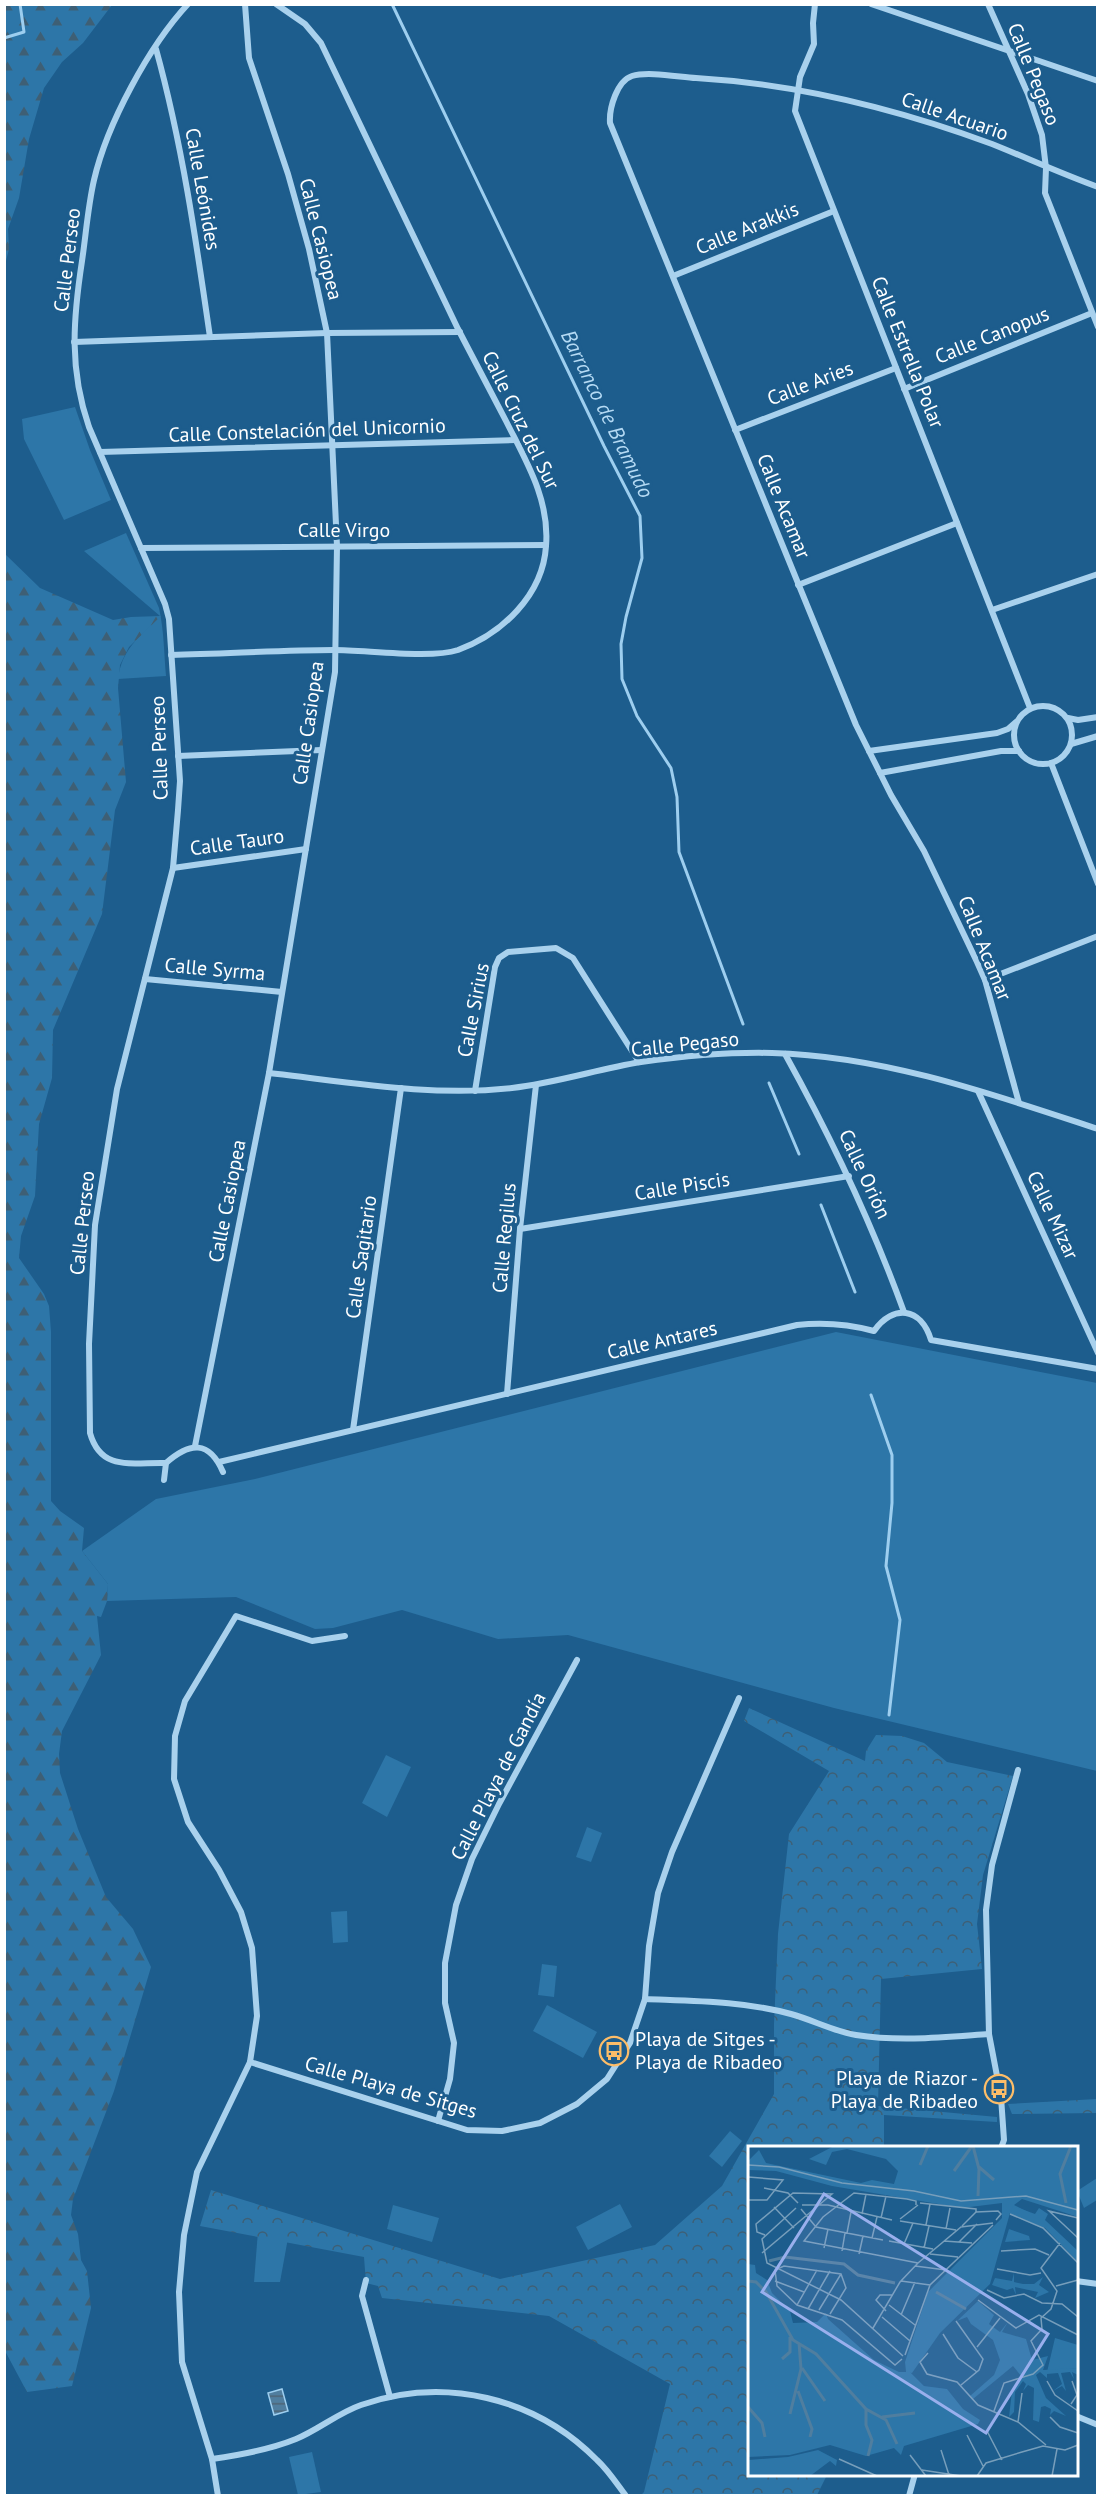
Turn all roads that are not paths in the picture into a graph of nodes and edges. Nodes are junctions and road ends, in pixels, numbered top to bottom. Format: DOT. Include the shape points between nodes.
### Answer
graph roads {
  1 [pos="189,4"];
  2 [pos="245,4"];
  3 [pos="276,4"];
  4 [pos="815,4"];
  5 [pos="871,4"];
  6 [pos="988,4"];
  7 [pos="156,49"];
  8 [pos="1007,49"];
  9 [pos="1098,81"];
  10 [pos="799,89"];
  11 [pos="1046,168"];
  12 [pos="1098,187"];
  13 [pos="834,212"];
  14 [pos="673,276"];
  15 [pos="1092,313"];
  16 [pos="1098,327"];
  17 [pos="460,332"];
  18 [pos="327,333"];
  19 [pos="210,338"];
  20 [pos="74,342"];
  21 [pos="896,368"];
  22 [pos="904,389"];
  23 [pos="735,430"];
  24 [pos="515,440"];
  25 [pos="332,446"];
  26 [pos="100,452"];
  27 [pos="957,523"];
  28 [pos="546,545"];
  29 [pos="337,546"];
  30 [pos="141,548"];
  31 [pos="1098,574"];
  32 [pos="798,585"];
  33 [pos="992,610"];
  34 [pos="335,650"];
  35 [pos="171,656"];
  36 [pos="1030,708"];
  37 [pos="1098,717"];
  38 [pos="1068,718"];
  39 [pos="1017,722"];
  40 [pos="1098,736"];
  41 [pos="1071,744"];
  42 [pos="322,750"];
  43 [pos="869,751"];
  44 [pos="1018,751"];
  45 [pos="178,756"];
  46 [pos="1051,764"];
  47 [pos="880,773"];
  48 [pos="306,849"];
  49 [pos="173,868"];
  50 [pos="1098,884"];
  51 [pos="1098,936"];
  52 [pos="145,979"];
  53 [pos="985,980"];
  54 [pos="282,992"];
  55 [pos="785,1054"];
  56 [pos="639,1062"];
  57 [pos="269,1073"];
  58 [pos="536,1085"];
  59 [pos="401,1088"];
  60 [pos="475,1091"];
  61 [pos="978,1092"];
  62 [pos="1019,1103"];
  63 [pos="1098,1129"];
  64 [pos="849,1176"];
  65 [pos="520,1229"];
  66 [pos="904,1312"];
  67 [pos="1098,1353"];
  68 [pos="1098,1369"];
  69 [pos="507,1394"];
  70 [pos="353,1430"];
  71 [pos="195,1446"];
  72 [pos="219,1462"];
  73 [pos="166,1463"];
  74 [pos="223,1472"];
  75 [pos="164,1480"];
  76 [pos="345,1636"];
  77 [pos="577,1660"];
  78 [pos="739,1698"];
  79 [pos="1018,1770"];
  80 [pos="645,1999"];
  81 [pos="989,2034"];
  82 [pos="250,2062"];
  83 [pos="438,2121"];
  84 [pos="1002,2146"];
  85 [pos="366,2280"];
  86 [pos="1078,2282"];
  87 [pos="1098,2284"];
  88 [pos="390,2397"];
  89 [pos="1078,2416"];
  90 [pos="1098,2425"];
  91 [pos="212,2459"];
  92 [pos="915,2476"];
  93 [pos="218,2496"];
  94 [pos="626,2496"];
  95 [pos="909,2496"];
  1 -- 7 [label="street, Calle Perseo"];
  2 -- 18 [label="street, Calle Casiopea" via="249,58 288,174"];
  3 -- 17 [label="street, Calle Cruz del Sur" via="305,24 321,43"];
  4 -- 10 [label="street, Calle Estrella Polar" via="814,44"];
  5 -- 8 [label="street"];
  6 -- 8 [label="street, Calle Pegaso"];
  7 -- 19 [label="street, Calle Leónides" via="194,223"];
  7 -- 20 [label="street, Calle Perseo" via="129,92 94,179"];
  8 -- 9 [label="street"];
  8 -- 11 [label="street, Calle Pegaso" via="1042,135"];
  10 -- 11 [label="street, Calle Acuario" via="909,116 994,145"];
  10 -- 13 [label="street, Calle Estrella Polar" via="795,111"];
  10 -- 14 [label="street, Calle Acamar" via="653,75 632,76 622,82 609,111 610,123"];
  11 -- 12 [label="street, Calle Acuario"];
  11 -- 15 [label="street, Calle Pegaso" via="1045,194"];
  13 -- 14 [label="street, Calle Arakkis"];
  13 -- 21 [label="street, Calle Estrella Polar"];
  14 -- 23 [label="street, Calle Acamar"];
  15 -- 16 [label="street, Calle Pegaso"];
  15 -- 22 [label="street, Calle Canopus"];
  17 -- 18 [label="street"];
  17 -- 24 [label="street, Calle Cruz del Sur"];
  18 -- 19 [label="street"];
  18 -- 25 [label="street, Calle Casiopea"];
  19 -- 20 [label="street"];
  20 -- 26 [label="street, Calle Perseo" via="80,395"];
  21 -- 22 [label="street, Calle Estrella Polar"];
  21 -- 23 [label="street, Calle Aries"];
  22 -- 27 [label="street, Calle Estrella Polar"];
  23 -- 32 [label="street, Calle Acamar"];
  24 -- 25 [label="street, Calle Constelación del Unicornio"];
  24 -- 28 [label="street, Calle Cruz del Sur" via="533,473 543,506"];
  25 -- 26 [label="street, Calle Constelación del Unicornio"];
  25 -- 29 [label="street, Calle Casiopea"];
  26 -- 30 [label="street, Calle Perseo"];
  27 -- 32 [label="street"];
  27 -- 33 [label="street, Calle Estrella Polar"];
  28 -- 29 [label="street, Calle Virgo"];
  28 -- 34 [label="street, Calle Cruz del Sur" via="543,566 530,596 510,619 481,639 456,651"];
  29 -- 30 [label="street, Calle Virgo"];
  29 -- 34 [label="street, Calle Casiopea"];
  30 -- 35 [label="street, Calle Perseo" via="165,604"];
  31 -- 33 [label="street"];
  32 -- 43 [label="street, Calle Acamar"];
  33 -- 36 [label="street, Calle Estrella Polar"];
  34 -- 35 [label="street, Calle Cruz del Sur"];
  34 -- 42 [label="street, Calle Casiopea"];
  35 -- 45 [label="street, Calle Perseo"];
  36 -- 38 [label="street" via="1048,706"];
  36 -- 39 [label="street"];
  37 -- 38 [label="street"];
  38 -- 41 [label="street" via="1073,734"];
  39 -- 43 [label="street" via="997,733"];
  39 -- 44 [label="street" via="1014,740"];
  40 -- 41 [label="street"];
  41 -- 46 [label="street" via="1062,758"];
  42 -- 45 [label="street"];
  42 -- 48 [label="street, Calle Casiopea"];
  43 -- 47 [label="street, Calle Acamar"];
  44 -- 46 [label="street" via="1038,764"];
  44 -- 47 [label="street"];
  45 -- 49 [label="street, Calle Perseo" via="180,781"];
  46 -- 50 [label="street"];
  47 -- 53 [label="street, Calle Acamar" via="924,851"];
  48 -- 49 [label="street, Calle Tauro"];
  48 -- 54 [label="street, Calle Casiopea"];
  49 -- 52 [label="street, Calle Perseo"];
  51 -- 53 [label="street"];
  52 -- 54 [label="street, Calle Syrma"];
  52 -- 73 [label="street, Calle Perseo" via="117,1089 95,1225 89,1344 90,1433 101,1456 112,1461"];
  53 -- 62 [label="street, Calle Acamar"];
  54 -- 57 [label="street, Calle Casiopea"];
  55 -- 56 [label="street, Calle Pegaso" via="709,1054"];
  55 -- 61 [label="street, Calle Pegaso" via="843,1058"];
  55 -- 64 [label="street, Calle Orión"];
  56 -- 58 [label="street, Calle Pegaso"];
  56 -- 60 [label="street, Calle Sirius" via="573,958 556,948 508,952 495,967"];
  57 -- 59 [label="street, Calle Pegaso"];
  57 -- 71 [label="street, Calle Casiopea"];
  58 -- 60 [label="street, Calle Pegaso"];
  58 -- 65 [label="street, Calle Regilus"];
  59 -- 60 [label="street, Calle Pegaso"];
  59 -- 70 [label="street, Calle Sagitario"];
  61 -- 62 [label="street, Calle Pegaso"];
  61 -- 67 [label="street, Calle Mizar"];
  62 -- 63 [label="street, Calle Pegaso"];
  64 -- 65 [label="street, Calle Piscis"];
  64 -- 66 [label="street, Calle Orión"];
  65 -- 69 [label="street, Calle Regilus"];
  66 -- 68 [label="street" via="927,1327 931,1340"];
  66 -- 69 [label="street, Calle Antares" via="891,1314 874,1331 849,1324 797,1325"];
  69 -- 70 [label="street, Calle Antares"];
  70 -- 72 [label="street, Calle Antares"];
  71 -- 72 [label="street"];
  71 -- 73 [label="street" via="183,1449"];
  72 -- 74 [label="street"];
  73 -- 75 [label="street"];
  76 -- 82 [label="street" via="312,1641 236,1616 185,1701 175,1736 174,1779 188,1822 241,1911 252,1948 257,2016"];
  77 -- 83 [label="street, Calle Playa de Gandía" via="499,1804 472,1859 456,1905 445,1963 445,2003 454,2043 450,2079"];
  78 -- 80 [label="street, Calle Playa de Sitges" via="658,1893"];
  79 -- 81 [label="street" via="992,1865 986,1910"];
  80 -- 81 [label="street" via="753,2006 857,2035 922,2039"];
  80 -- 83 [label="street, Calle Playa de Sitges" via="630,2043 613,2070 577,2104 540,2123 502,2131 467,2130"];
  81 -- 84 [label="street" via="1001,2097"];
  82 -- 83 [label="street, Calle Playa de Sitges"];
  82 -- 91 [label="street" via="197,2172 184,2235 179,2292 182,2361"];
  85 -- 88 [label="street" via="362,2296"];
  86 -- 87 [label="street"];
  88 -- 91 [label="street" via="358,2406 296,2439 251,2453"];
  88 -- 94 [label="street" via="440,2391 486,2396 538,2414 598,2460"];
  89 -- 90 [label="street"];
  91 -- 93 [label="street"];
  92 -- 95 [label="street"];
}
